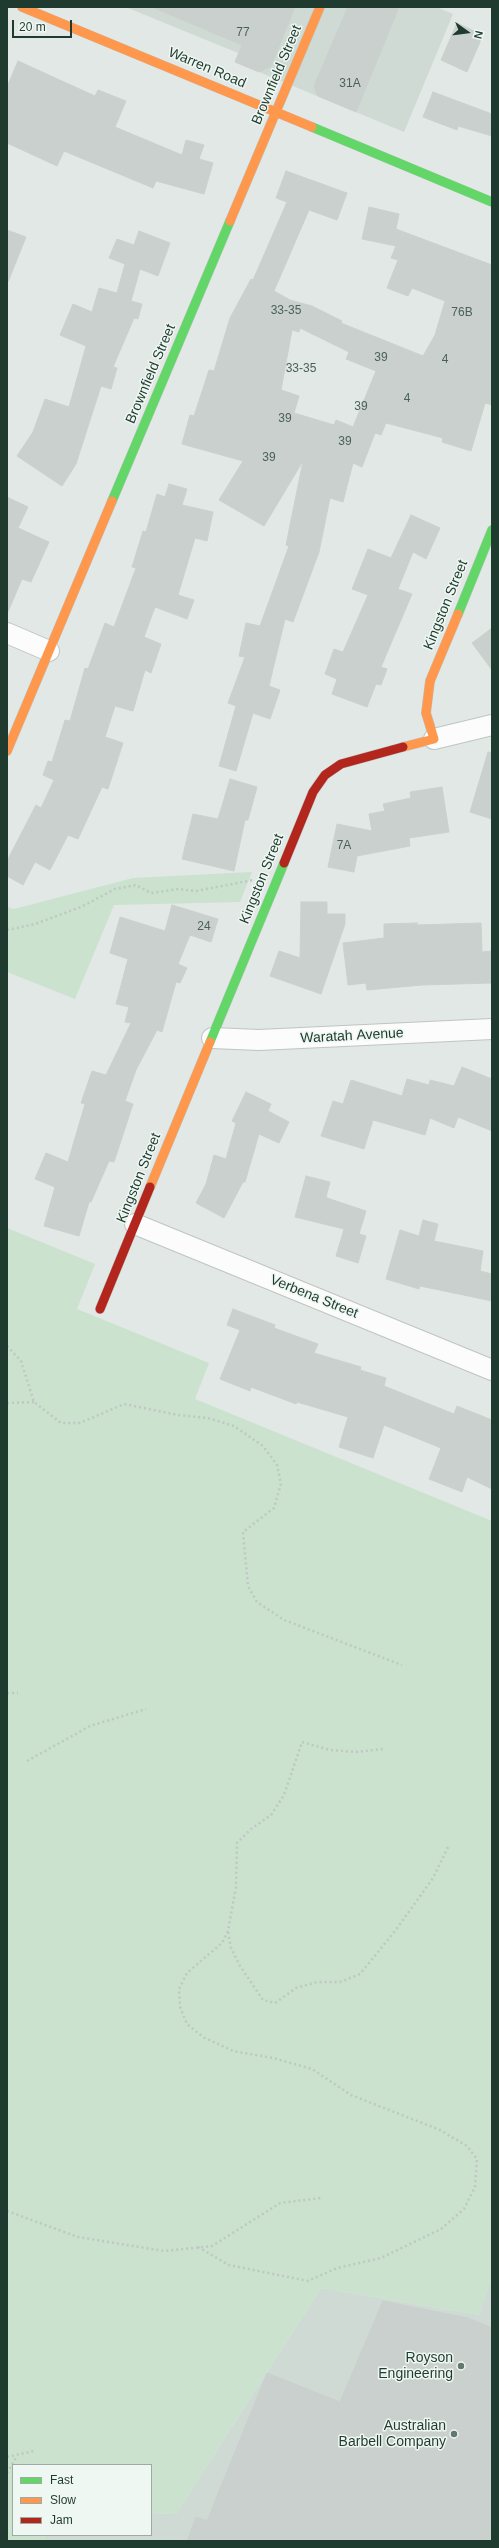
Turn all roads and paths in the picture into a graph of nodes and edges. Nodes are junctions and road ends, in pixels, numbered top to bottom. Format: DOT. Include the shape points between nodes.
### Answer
graph roads {
  1 [pos="22,7"];
  2 [pos="320,7"];
  3 [pos="276,112"];
  4 [pos="492,202"];
  5 [pos="492,530"];
  6 [pos="7,633"];
  7 [pos="49,651"];
  8 [pos="492,725"];
  9 [pos="434,740"];
  10 [pos="7,751"];
  11 [pos="253,880"];
  12 [pos="7,930"];
  13 [pos="492,1029"];
  14 [pos="212,1038"];
  15 [pos="135,1224"];
  16 [pos="100,1309"];
  17 [pos="7,1346"];
  18 [pos="492,1370"];
  19 [pos="34,1402"];
  20 [pos="7,1403"];
  21 [pos="402,1665"];
  22 [pos="7,1693"];
  23 [pos="18,1693"];
  24 [pos="146,1709"];
  25 [pos="383,1749"];
  26 [pos="27,1761"];
  27 [pos="449,1845"];
  28 [pos="228,1931"];
  29 [pos="321,2198"];
  30 [pos="7,2211"];
  31 [pos="198,2247"];
  32 [pos="34,2451"];
  33 [pos="17,2456"];
  34 [pos="7,2457"];
  35 [pos="12,2464"];
  1 -- 3 [label="street, Warren Road"];
  2 -- 3 [label="street, Brownfield Street"];
  3 -- 4 [label="street, Warren Road"];
  3 -- 7 [label="street, Brownfield Street"];
  5 -- 9 [label="street, Kingston Street" via="430,681 426,713"];
  6 -- 7 [label="street"];
  7 -- 10 [label="street, Brownfield Street"];
  8 -- 9 [label="street"];
  9 -- 14 [label="street, Kingston Street" via="341,764 318,783"];
  11 -- 12 [label="path" via="196,891 178,889 151,893 136,885 116,889 81,907 35,924"];
  13 -- 14 [label="street, Waratah Avenue" via="259,1040"];
  14 -- 15 [label="street, Kingston Street"];
  15 -- 16 [label="street, Kingston Street"];
  15 -- 18 [label="street, Verbena Street"];
  17 -- 19 [label="path" via="21,1361"];
  19 -- 20 [label="path"];
  19 -- 21 [label="path" via="61,1423 80,1423 124,1404 208,1418 234,1426 263,1446 277,1465 281,1484 274,1508 243,1532 248,1586 257,1602 284,1620"];
  22 -- 23 [label="path"];
  24 -- 26 [label="path" via="90,1726"];
  25 -- 28 [label="path" via="356,1752 330,1750 302,1742 284,1795 271,1815 236,1843 236,1887"];
  27 -- 28 [label="path" via="433,1878 400,1926 360,1974 340,1982 317,1982 296,1988 275,2003 263,2000 240,1966 231,1948"];
  28 -- 31 [label="path" via="222,1943 187,1973 179,1989 180,2007 187,2024 203,2037 233,2051 273,2058 312,2069 351,2095 440,2130 467,2146 477,2160 475,2187 464,2209 441,2229 381,2258 337,2268 308,2281 229,2265"];
  29 -- 31 [label="path" via="280,2203 212,2246"];
  30 -- 31 [label="path" via="78,2237 164,2251"];
  32 -- 33 [label="path"];
  33 -- 34 [label="path"];
  33 -- 35 [label="path"];
}
